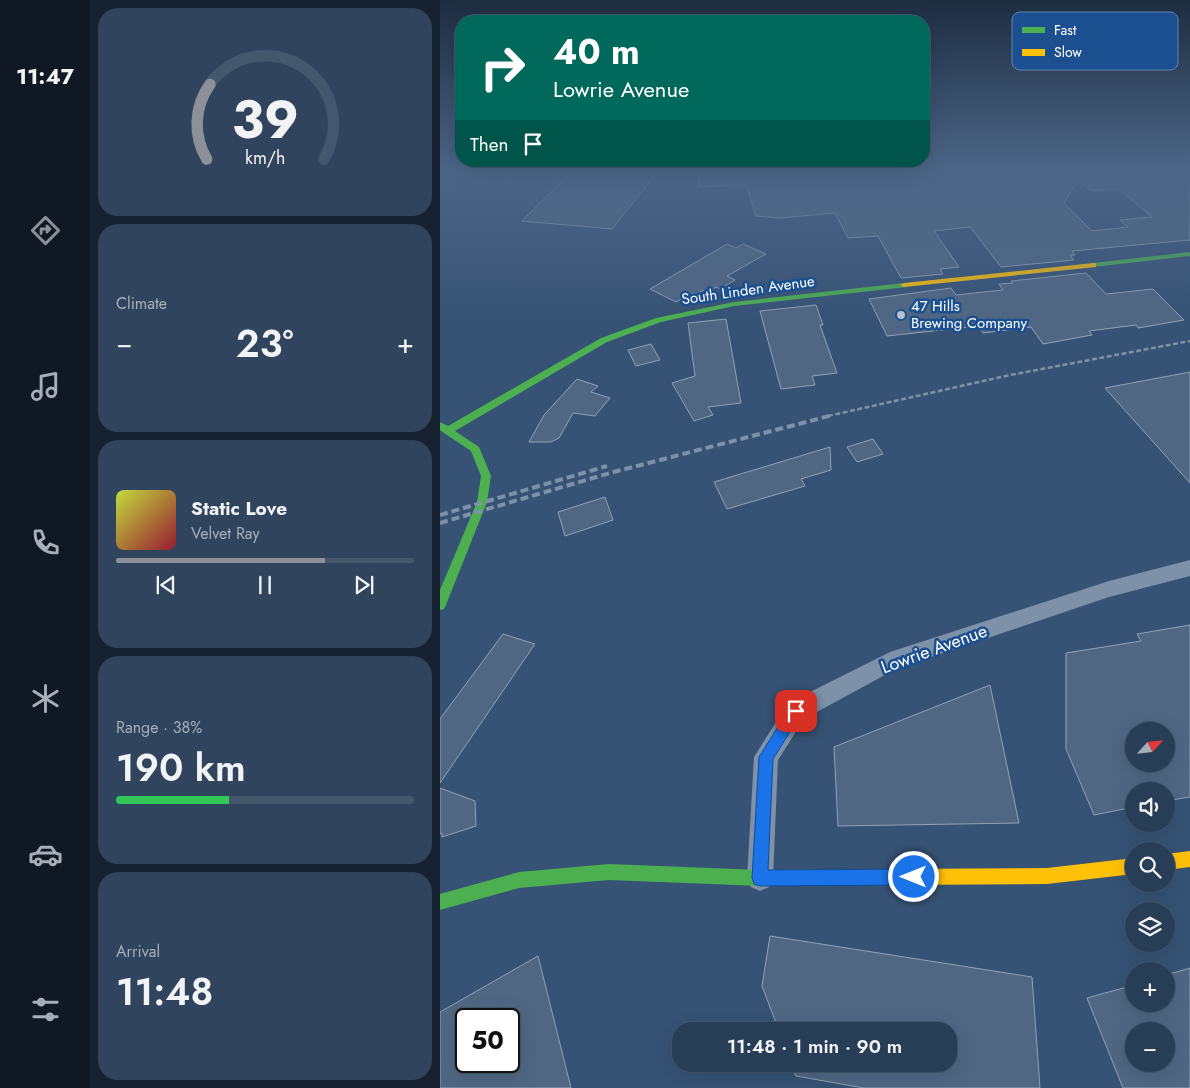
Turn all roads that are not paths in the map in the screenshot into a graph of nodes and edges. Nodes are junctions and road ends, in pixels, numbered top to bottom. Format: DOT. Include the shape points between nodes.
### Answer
graph roads {
  1 [pos="1190,254"];
  2 [pos="442,430"];
  3 [pos="1190,568"];
  4 [pos="440,604"];
  5 [pos="1190,858"];
  6 [pos="1175,860"];
  7 [pos="1125,867"];
  8 [pos="760,878"];
  9 [pos="440,902"];
  1 -- 2 [label="street, South Linden Avenue" via="696,310 645,324 604,340"];
  2 -- 4 [label="street, South Linden Avenue" via="475,449 486,476 482,502"];
  3 -- 8 [label="street, Lowrie Avenue" via="1109,589 890,662 796,711 766,757"];
  5 -- 6 [label="street"];
  7 -- 8 [label="street" via="1047,876"];
  8 -- 9 [label="street" via="609,872 519,880"];
}
